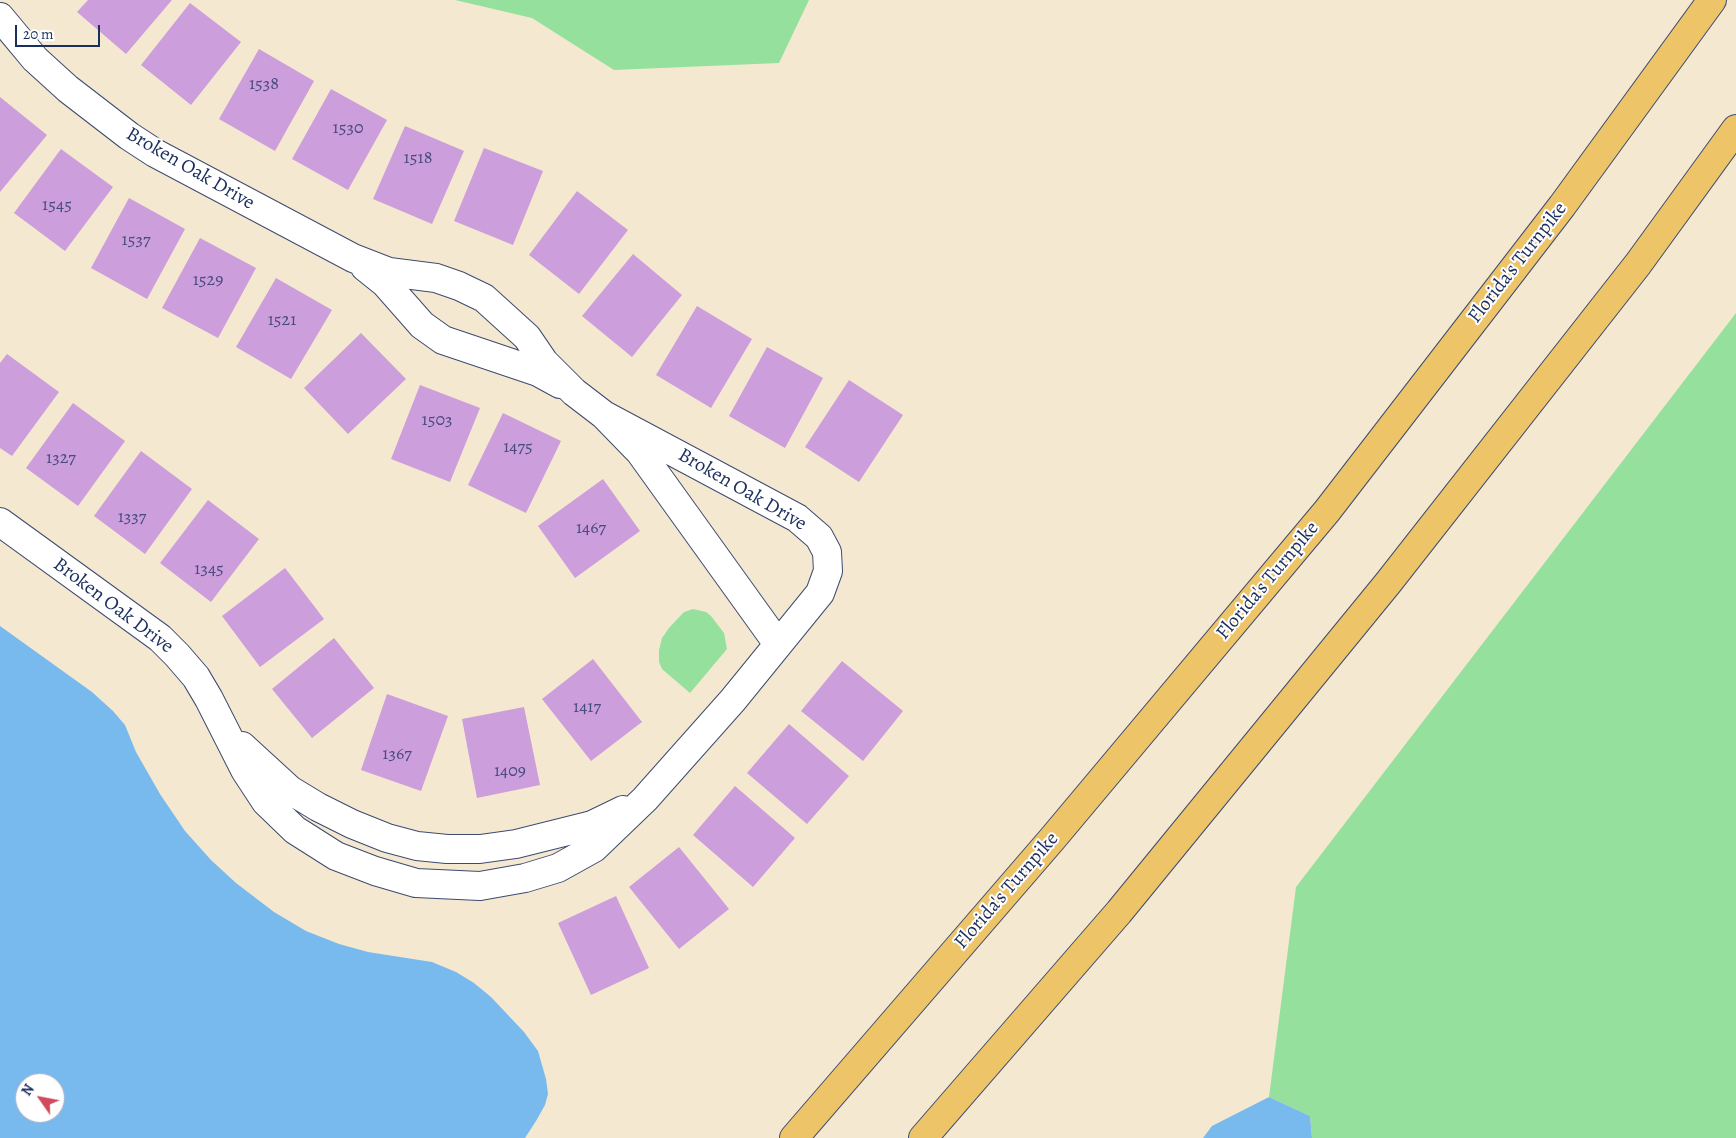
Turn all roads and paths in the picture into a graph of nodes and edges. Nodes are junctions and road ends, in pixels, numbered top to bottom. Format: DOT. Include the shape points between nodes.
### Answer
graph roads {
  1 [pos="1712,0"];
  2 [pos="0,17"];
  3 [pos="1736,129"];
  4 [pos="353,258"];
  5 [pos="574,392"];
  6 [pos="604,415"];
  7 [pos="0,522"];
  8 [pos="778,644"];
  9 [pos="226,731"];
  10 [pos="644,799"];
  11 [pos="794,1138"];
  12 [pos="923,1138"];
  1 -- 11 [label="highway, Florida's Turnpike" via="1562,206 1327,511 1060,830"];
  2 -- 4 [label="street, Broken Oak Drive" via="36,59 68,89 129,136"];
  3 -- 12 [label="highway" via="1638,264 1388,583 1119,912"];
  4 -- 5 [label="street, Broken Oak Drive" via="385,283 422,325 443,340 538,372"];
  4 -- 5 [label="street, Broken Oak Drive" via="389,272 436,278 484,298 527,337 544,362"];
  5 -- 6 [label="street, Broken Oak Drive"];
  6 -- 8 [label="street, Broken Oak Drive" via="640,452"];
  6 -- 8 [label="street, Broken Oak Drive" via="797,518 819,537 826,552 828,571 820,593"];
  7 -- 9 [label="street, Broken Oak Drive" via="160,638 196,677"];
  8 -- 10 [label="street, Broken Oak Drive" via="734,700"];
  9 -- 10 [label="street, Broken Oak Drive" via="290,790 318,807 387,838 417,846 480,849 516,844 592,825"];
  9 -- 10 [label="street, Broken Oak Drive" via="245,770 266,802 295,830 336,856 416,883 480,886 558,868 594,848"];
}
